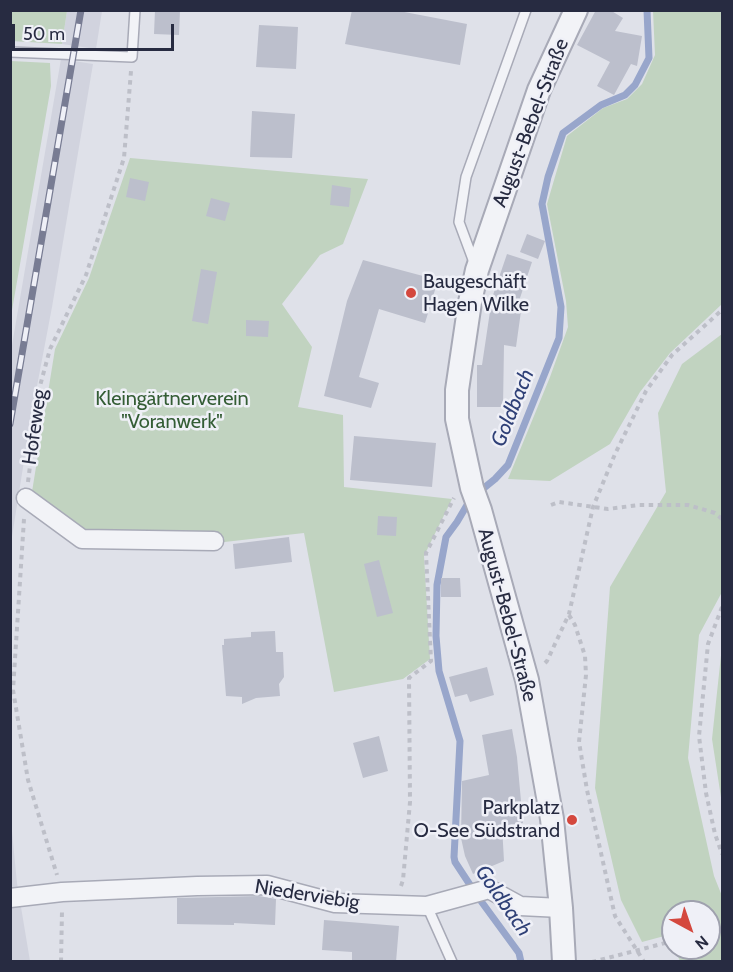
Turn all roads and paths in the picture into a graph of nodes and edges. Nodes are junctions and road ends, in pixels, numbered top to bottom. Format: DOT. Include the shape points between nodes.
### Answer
graph roads {
  1 [pos="135,10"];
  2 [pos="526,10"];
  3 [pos="576,10"];
  4 [pos="10,52"];
  5 [pos="132,57"];
  6 [pos="477,270"];
  7 [pos="723,310"];
  8 [pos="471,482"];
  9 [pos="26,498"];
  10 [pos="551,505"];
  11 [pos="592,507"];
  12 [pos="723,519"];
  13 [pos="214,541"];
  14 [pos="723,607"];
  15 [pos="569,614"];
  16 [pos="528,680"];
  17 [pos="723,854"];
  18 [pos="62,892"];
  19 [pos="10,897"];
  20 [pos="396,904"];
  21 [pos="427,906"];
  22 [pos="561,908"];
  23 [pos="661,944"];
  24 [pos="637,950"];
  25 [pos="61,962"];
  26 [pos="452,962"];
  27 [pos="564,962"];
  28 [pos="592,962"];
  29 [pos="643,962"];
  1 -- 5 [label="lane"];
  2 -- 6 [label="lane, August-Bebel-Straße" via="466,177 459,222"];
  3 -- 6 [label="street, August-Bebel-Straße" via="539,90"];
  4 -- 5 [label="lane"];
  5 -- 9 [label="path, Hofeweg" via="124,158 86,275 50,349 40,386"];
  6 -- 8 [label="street, August-Bebel-Straße" via="457,390 457,419"];
  7 -- 11 [label="path" via="672,355 646,391"];
  8 -- 16 [label="street, August-Bebel-Straße"];
  8 -- 20 [label="path" via="455,495 426,553 431,661 409,678 410,802 403,880"];
  9 -- 13 [label="street" via="82,539"];
  9 -- 18 [label="path, Hofeweg" via="13,690 28,780"];
  10 -- 11 [label="path" via="559,502"];
  11 -- 12 [label="path" via="687,505 716,513"];
  11 -- 15 [label="path"];
  14 -- 17 [label="path" via="708,644 699,736 706,793"];
  15 -- 16 [label="path" via="547,661"];
  15 -- 24 [label="path" via="585,656 579,742 587,790 615,916"];
  16 -- 22 [label="street, August-Bebel-Straße" via="552,819"];
  18 -- 19 [label="street, Niederviebig"];
  18 -- 20 [label="street, Niederviebig" via="267,885 335,903"];
  18 -- 25 [label="path, Hofeweg"];
  20 -- 21 [label="street, Niederviebig"];
  21 -- 22 [label="street, Niederviebig" via="489,889 519,906"];
  21 -- 26 [label="lane"];
  22 -- 27 [label="street, August-Bebel-Straße"];
  23 -- 24 [label="path"];
  24 -- 28 [label="path"];
  24 -- 29 [label="path"];
}
